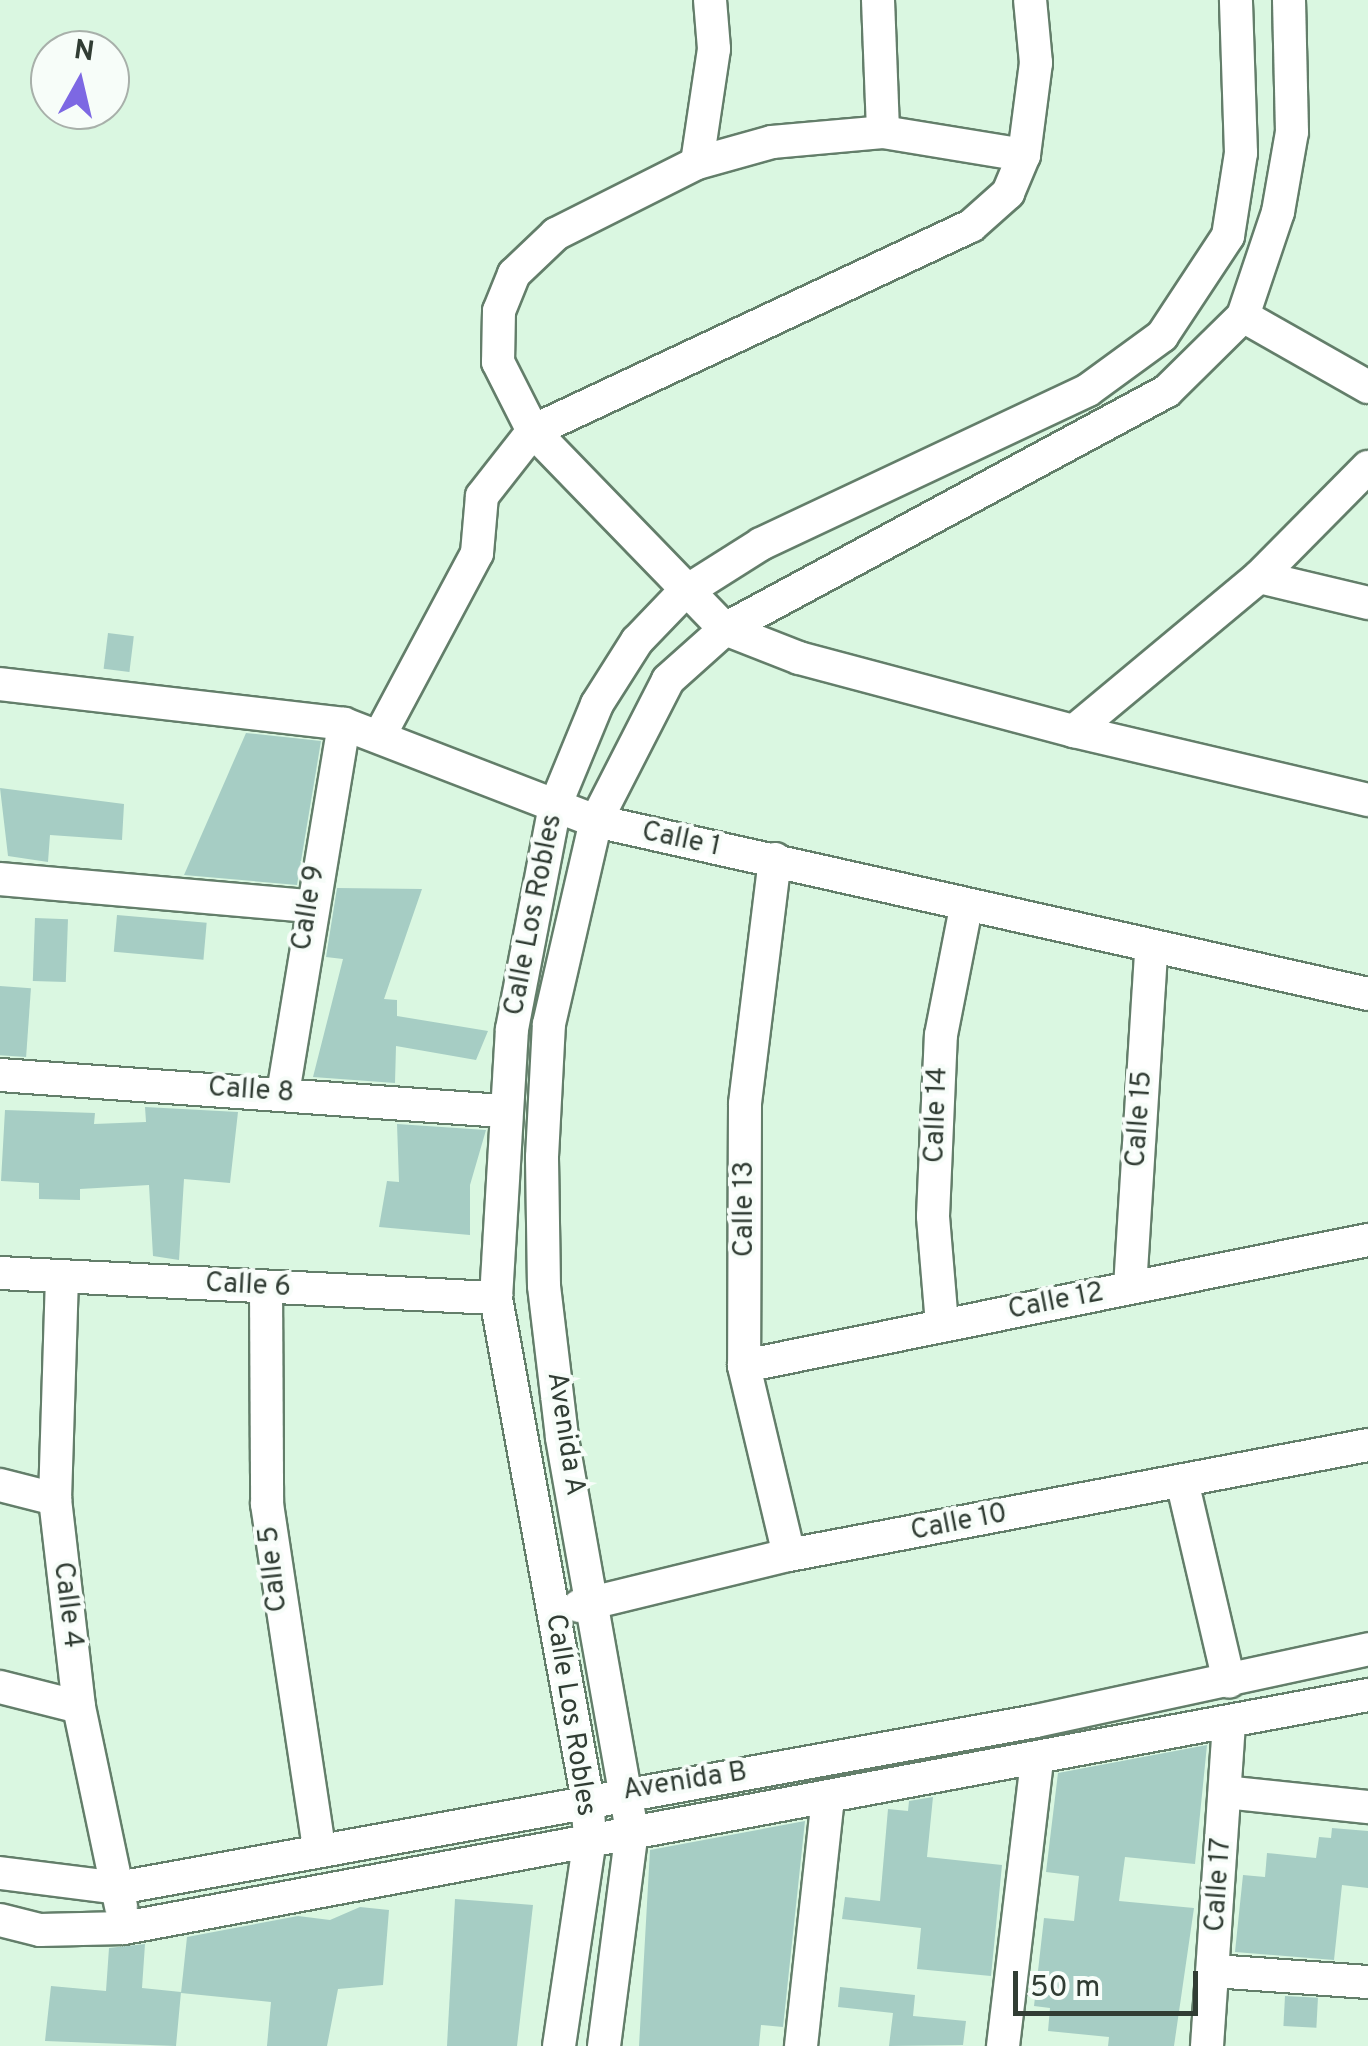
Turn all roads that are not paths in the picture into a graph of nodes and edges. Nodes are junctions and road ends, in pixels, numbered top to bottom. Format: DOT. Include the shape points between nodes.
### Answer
graph roads {
  1 [pos="710,0"];
  2 [pos="878,0"];
  3 [pos="1030,0"];
  4 [pos="1236,0"];
  5 [pos="1289,0"];
  6 [pos="884,132"];
  7 [pos="1024,155"];
  8 [pos="697,164"];
  9 [pos="1228,236"];
  10 [pos="1266,250"];
  11 [pos="1244,316"];
  12 [pos="1368,387"];
  13 [pos="533,432"];
  14 [pos="1368,468"];
  15 [pos="1259,578"];
  16 [pos="682,594"];
  17 [pos="1368,603"];
  18 [pos="725,629"];
  19 [pos="0,684"];
  20 [pos="344,724"];
  21 [pos="1074,732"];
  22 [pos="380,736"];
  23 [pos="1368,800"];
  24 [pos="555,806"];
  25 [pos="596,822"];
  26 [pos="775,859"];
  27 [pos="0,879"];
  28 [pos="308,906"];
  29 [pos="966,907"];
  30 [pos="1151,950"];
  31 [pos="1368,994"];
  32 [pos="0,1075"];
  33 [pos="283,1092"];
  34 [pos="502,1111"];
  35 [pos="1368,1240"];
  36 [pos="0,1273"];
  37 [pos="62,1277"];
  38 [pos="266,1287"];
  39 [pos="1130,1288"];
  40 [pos="496,1298"];
  41 [pos="942,1324"];
  42 [pos="744,1366"];
  43 [pos="1368,1446"];
  44 [pos="1182,1480"];
  45 [pos="0,1485"];
  46 [pos="55,1499"];
  47 [pos="789,1555"];
  48 [pos="598,1603"];
  49 [pos="553,1610"];
  50 [pos="1368,1649"];
  51 [pos="1289,1667"];
  52 [pos="1230,1682"];
  53 [pos="0,1687"];
  54 [pos="1368,1695"];
  55 [pos="80,1707"];
  56 [pos="1297,1710"];
  57 [pos="1229,1723"];
  58 [pos="1037,1760"];
  59 [pos="628,1792"];
  60 [pos="1225,1792"];
  61 [pos="587,1796"];
  62 [pos="828,1797"];
  63 [pos="1368,1807"];
  64 [pos="632,1831"];
  65 [pos="590,1839"];
  66 [pos="319,1848"];
  67 [pos="0,1873"];
  68 [pos="118,1888"];
  69 [pos="0,1920"];
  70 [pos="124,1928"];
  71 [pos="1214,1971"];
  72 [pos="1368,1982"];
  73 [pos="560,2046"];
  74 [pos="604,2046"];
  75 [pos="801,2046"];
  76 [pos="1003,2046"];
  77 [pos="1207,2046"];
  1 -- 8 [label="street" via="714,49"];
  2 -- 6 [label="street"];
  3 -- 7 [label="street" via="1036,62"];
  4 -- 9 [label="street, Calle Los Robles" via="1241,153"];
  5 -- 10 [label="street" via="1292,132"];
  6 -- 7 [label="street"];
  6 -- 8 [label="street" via="772,142"];
  7 -- 13 [label="street" via="1008,193 971,226"];
  8 -- 13 [label="street" via="556,234 514,274 499,310 498,362"];
  9 -- 10 [label="street"];
  9 -- 16 [label="street, Calle Los Robles" via="1162,336 1088,390 762,544"];
  10 -- 11 [label="street"];
  11 -- 12 [label="street"];
  11 -- 18 [label="street, Avenida A" via="1168,391"];
  13 -- 16 [label="street"];
  13 -- 22 [label="street" via="482,496 477,553"];
  14 -- 15 [label="street"];
  15 -- 17 [label="street"];
  15 -- 21 [label="street"];
  16 -- 18 [label="street"];
  16 -- 24 [label="street, Calle Los Robles" via="637,641 597,704"];
  18 -- 21 [label="street" via="799,658"];
  18 -- 25 [label="street, Avenida A" via="668,680"];
  19 -- 20 [label="street, Calle 1"];
  20 -- 22 [label="street, Calle 1"];
  20 -- 28 [label="street, Calle 9"];
  21 -- 23 [label="street"];
  22 -- 24 [label="street, Calle 1"];
  24 -- 25 [label="street, Calle 1"];
  24 -- 34 [label="street, Calle Los Robles"];
  25 -- 26 [label="street, Calle 1"];
  25 -- 48 [label="street, Avenida A" via="549,1024 542,1157 544,1286 562,1437"];
  26 -- 29 [label="street, Calle 1"];
  26 -- 42 [label="street, Calle 13" via="745,1104"];
  27 -- 28 [label="street"];
  28 -- 33 [label="street, Calle 9"];
  29 -- 30 [label="street, Calle 1"];
  29 -- 41 [label="street, Calle 14" via="941,1035 933,1216"];
  30 -- 31 [label="street, Calle 1"];
  30 -- 39 [label="street, Calle 15"];
  32 -- 33 [label="street, Calle 8"];
  33 -- 34 [label="street, Calle 8"];
  34 -- 40 [label="street, Calle Los Robles"];
  35 -- 39 [label="street, Calle 12"];
  36 -- 37 [label="street, Calle 6"];
  37 -- 38 [label="street, Calle 6"];
  37 -- 46 [label="street, Calle 4"];
  38 -- 40 [label="street, Calle 6"];
  38 -- 66 [label="street, Calle 5" via="267,1504"];
  39 -- 41 [label="street, Calle 12"];
  40 -- 49 [label="street, Calle Los Robles"];
  41 -- 42 [label="street, Calle 12"];
  42 -- 47 [label="street, Calle 13"];
  43 -- 44 [label="street, Calle 10"];
  44 -- 47 [label="street, Calle 10"];
  44 -- 52 [label="street"];
  45 -- 46 [label="street"];
  46 -- 55 [label="street, Calle 4"];
  47 -- 48 [label="street, Calle 10"];
  48 -- 49 [label="street, Calle 10"];
  48 -- 59 [label="street, Avenida A"];
  49 -- 61 [label="street, Calle Los Robles"];
  50 -- 51 [label="street, Avenida B"];
  51 -- 52 [label="street, Avenida B"];
  51 -- 56 [label="street"];
  52 -- 59 [label="street, Avenida B"];
  53 -- 55 [label="street"];
  54 -- 56 [label="street, Avenida B"];
  55 -- 68 [label="street, Calle 4"];
  56 -- 57 [label="street, Avenida B"];
  57 -- 58 [label="street, Avenida B"];
  57 -- 60 [label="street, Calle 17"];
  58 -- 62 [label="street, Avenida B"];
  58 -- 76 [label="street"];
  59 -- 61 [label="street, Avenida B"];
  59 -- 64 [label="street, Avenida A"];
  60 -- 63 [label="street"];
  60 -- 71 [label="street, Calle 17"];
  61 -- 65 [label="street, Calle Los Robles"];
  61 -- 66 [label="street, Avenida B"];
  62 -- 64 [label="street, Avenida B"];
  62 -- 75 [label="street"];
  64 -- 65 [label="street, Avenida B"];
  64 -- 74 [label="street, Avenida A"];
  65 -- 70 [label="street, Avenida B"];
  65 -- 73 [label="street, Calle Los Robles"];
  66 -- 68 [label="street, Avenida B"];
  67 -- 68 [label="street, Avenida B"];
  68 -- 70 [label="street, Calle 4"];
  69 -- 70 [label="street, Avenida B" via="40,1930"];
  71 -- 72 [label="street"];
  71 -- 77 [label="street, Calle 17"];
}
